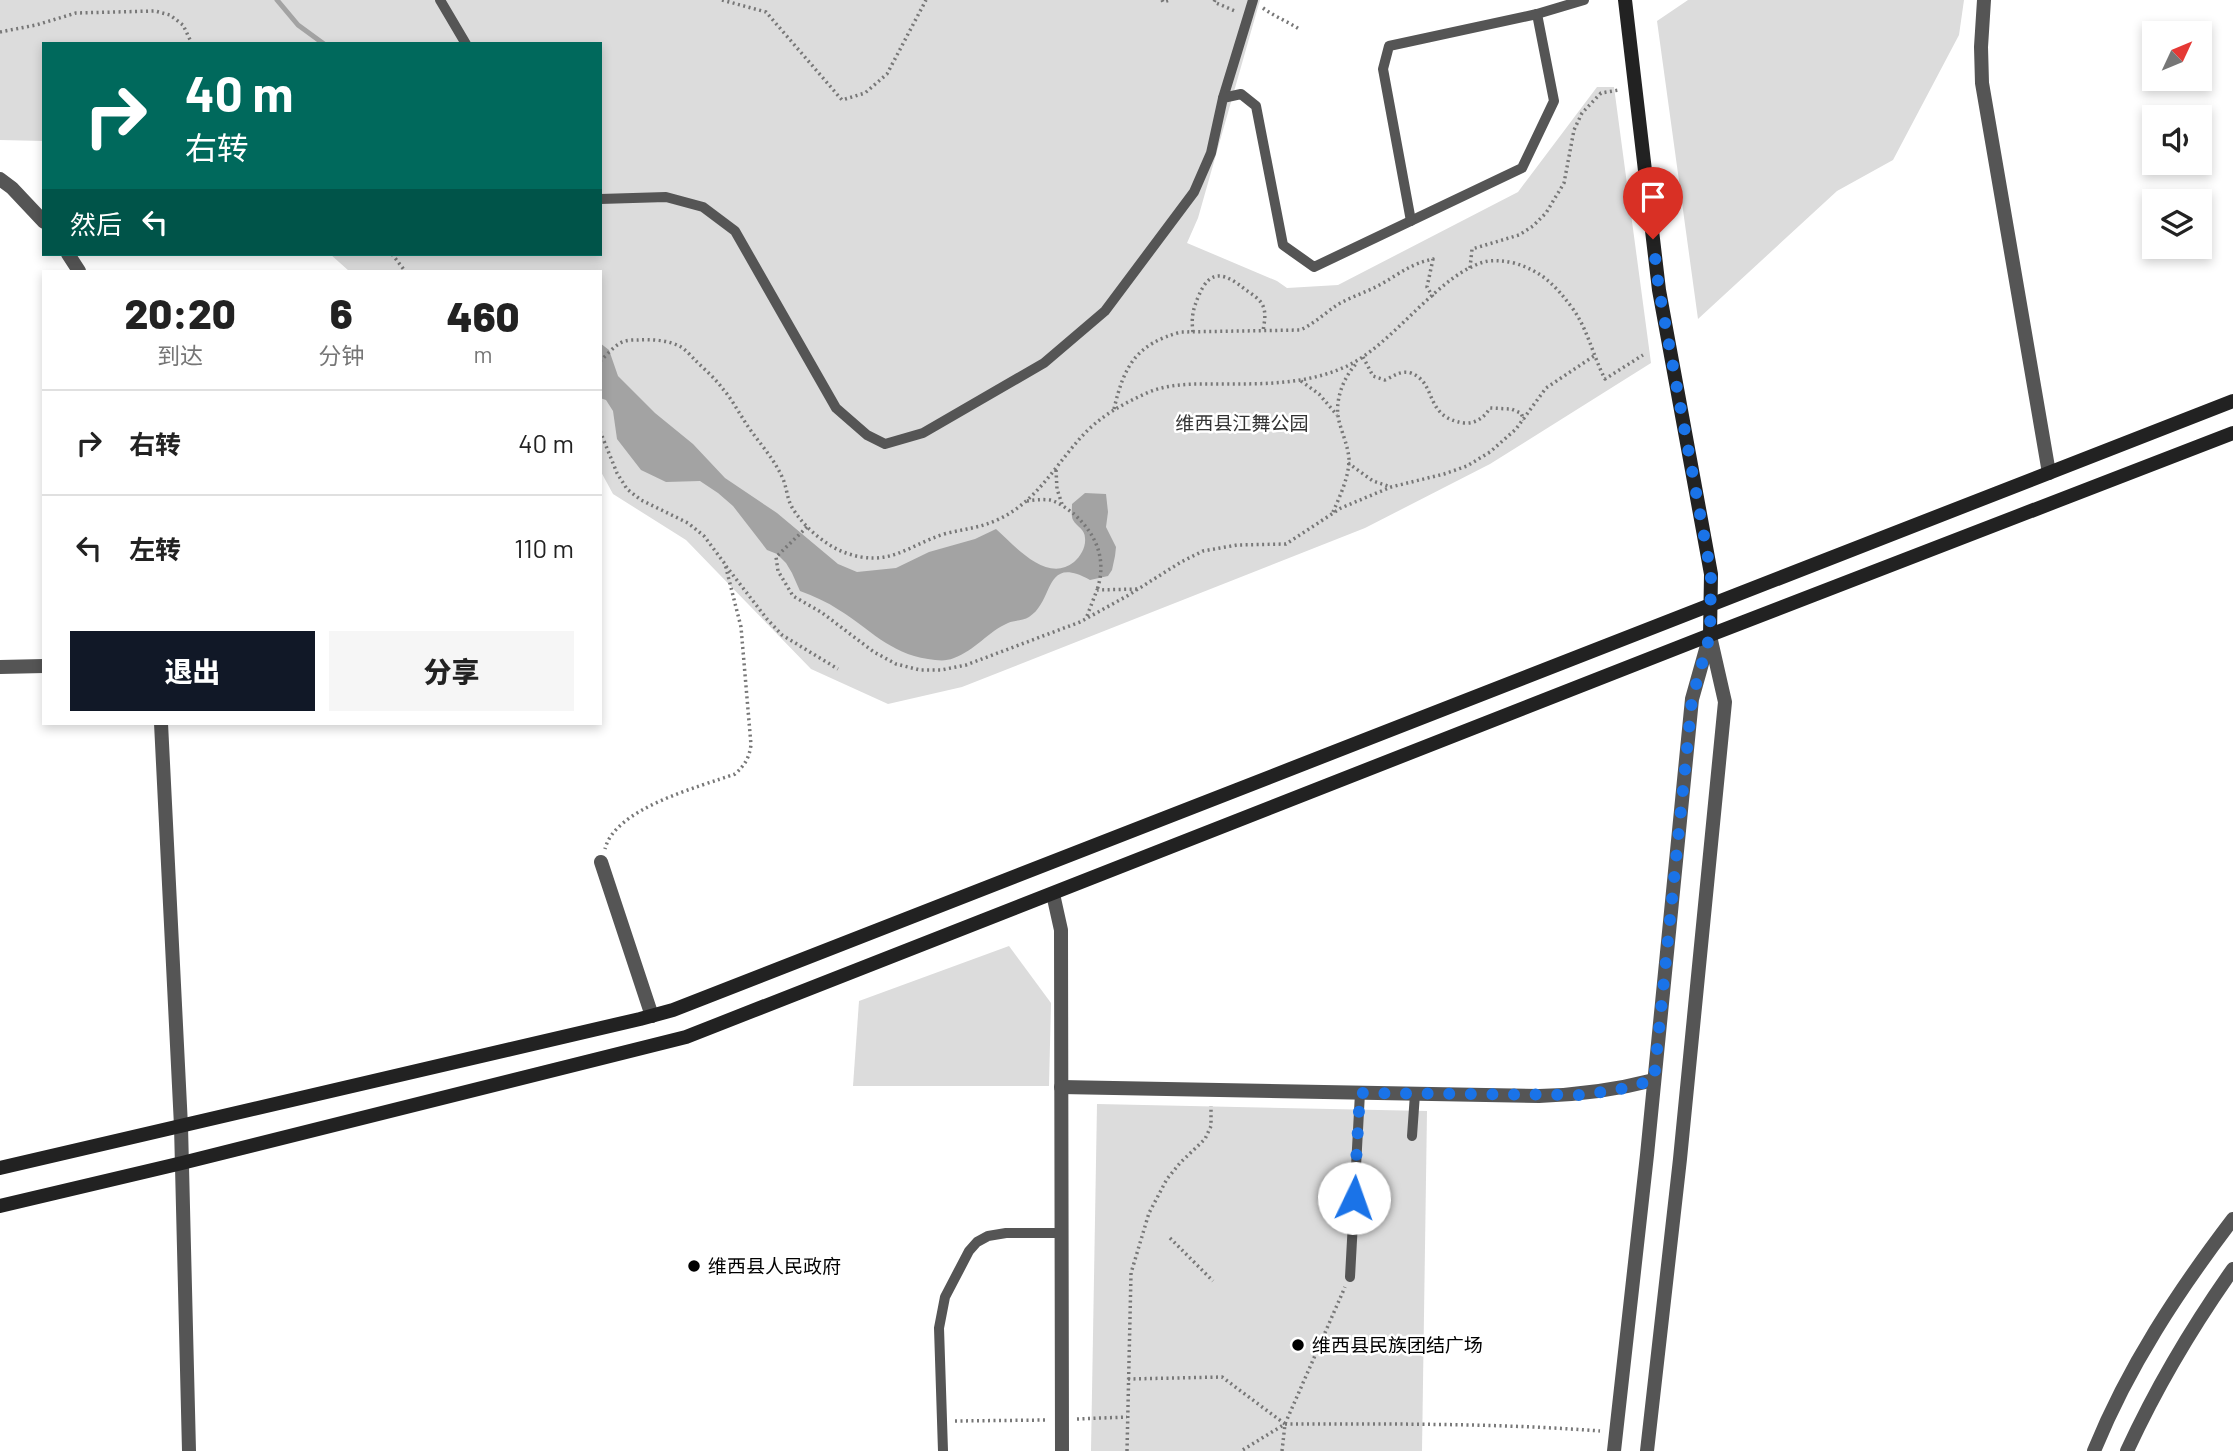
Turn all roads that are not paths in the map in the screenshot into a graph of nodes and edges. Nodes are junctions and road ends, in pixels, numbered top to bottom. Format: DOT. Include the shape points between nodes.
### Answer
graph roads {
  1 [pos="440,0"];
  2 [pos="1584,0"];
  3 [pos="1625,0"];
  4 [pos="1984,0"];
  5 [pos="1252,1"];
  6 [pos="1536,14"];
  7 [pos="465,42"];
  8 [pos="1223,98"];
  9 [pos="0,179"];
  10 [pos="602,198"];
  11 [pos="42,220"];
  12 [pos="1410,221"];
  13 [pos="2233,401"];
  14 [pos="2233,433"];
  15 [pos="2049,472"];
  16 [pos="1712,604"];
  17 [pos="1710,635"];
  18 [pos="42,666"];
  19 [pos="0,667"];
  20 [pos="161,725"];
  21 [pos="601,862"];
  22 [pos="1053,894"];
  23 [pos="652,1016"];
  24 [pos="1654,1080"];
  25 [pos="1061,1087"];
  26 [pos="1360,1093"];
  27 [pos="1415,1094"];
  28 [pos="181,1126"];
  29 [pos="1412,1136"];
  30 [pos="182,1163"];
  31 [pos="0,1168"];
  32 [pos="0,1206"];
  33 [pos="2233,1219"];
  34 [pos="1061,1233"];
  35 [pos="2233,1269"];
  36 [pos="1350,1277"];
  37 [pos="189,1451"];
  38 [pos="943,1451"];
  39 [pos="1062,1451"];
  40 [pos="1614,1451"];
  41 [pos="1647,1451"];
  42 [pos="2094,1451"];
  43 [pos="2127,1451"];
  1 -- 7 [label="lane"];
  2 -- 6 [label="lane"];
  3 -- 16 [label="main road" via="1659,290 1711,574"];
  4 -- 15 [label="street" via="1982,83"];
  5 -- 8 [label="lane"];
  6 -- 12 [label="lane" via="1555,101 1522,168"];
  6 -- 12 [label="lane" via="1389,46 1383,69"];
  8 -- 10 [label="lane" via="1211,153 1194,192 1105,311 1044,363 923,433 885,444 836,408 735,231 704,207 666,197"];
  8 -- 12 [label="lane" via="1241,93 1256,106 1283,245 1314,267"];
  9 -- 11 [label="street"];
  13 -- 15 [label="main road"];
  14 -- 17 [label="main road"];
  15 -- 16 [label="main road"];
  16 -- 17 [label="main road"];
  16 -- 23 [label="main road"];
  17 -- 22 [label="main road"];
  17 -- 24 [label="street" via="1692,699"];
  17 -- 41 [label="street" via="1725,702"];
  18 -- 19 [label="street"];
  20 -- 28 [label="street"];
  21 -- 23 [label="street"];
  22 -- 25 [label="street" via="1061,930"];
  22 -- 30 [label="main road" via="686,1037"];
  23 -- 28 [label="main road"];
  24 -- 27 [label="street" via="1579,1095"];
  24 -- 40 [label="street"];
  25 -- 26 [label="street"];
  25 -- 34 [label="street"];
  26 -- 27 [label="street"];
  26 -- 36 [label="lane"];
  27 -- 29 [label="lane"];
  28 -- 30 [label="street"];
  28 -- 31 [label="main road"];
  30 -- 32 [label="main road"];
  30 -- 37 [label="street"];
  33 -- 42 [label="street" via="2142,1352"];
  34 -- 38 [label="lane" via="988,1236 968,1251 945,1297 939,1328"];
  34 -- 39 [label="street"];
  35 -- 43 [label="street" via="2169,1367"];
}
